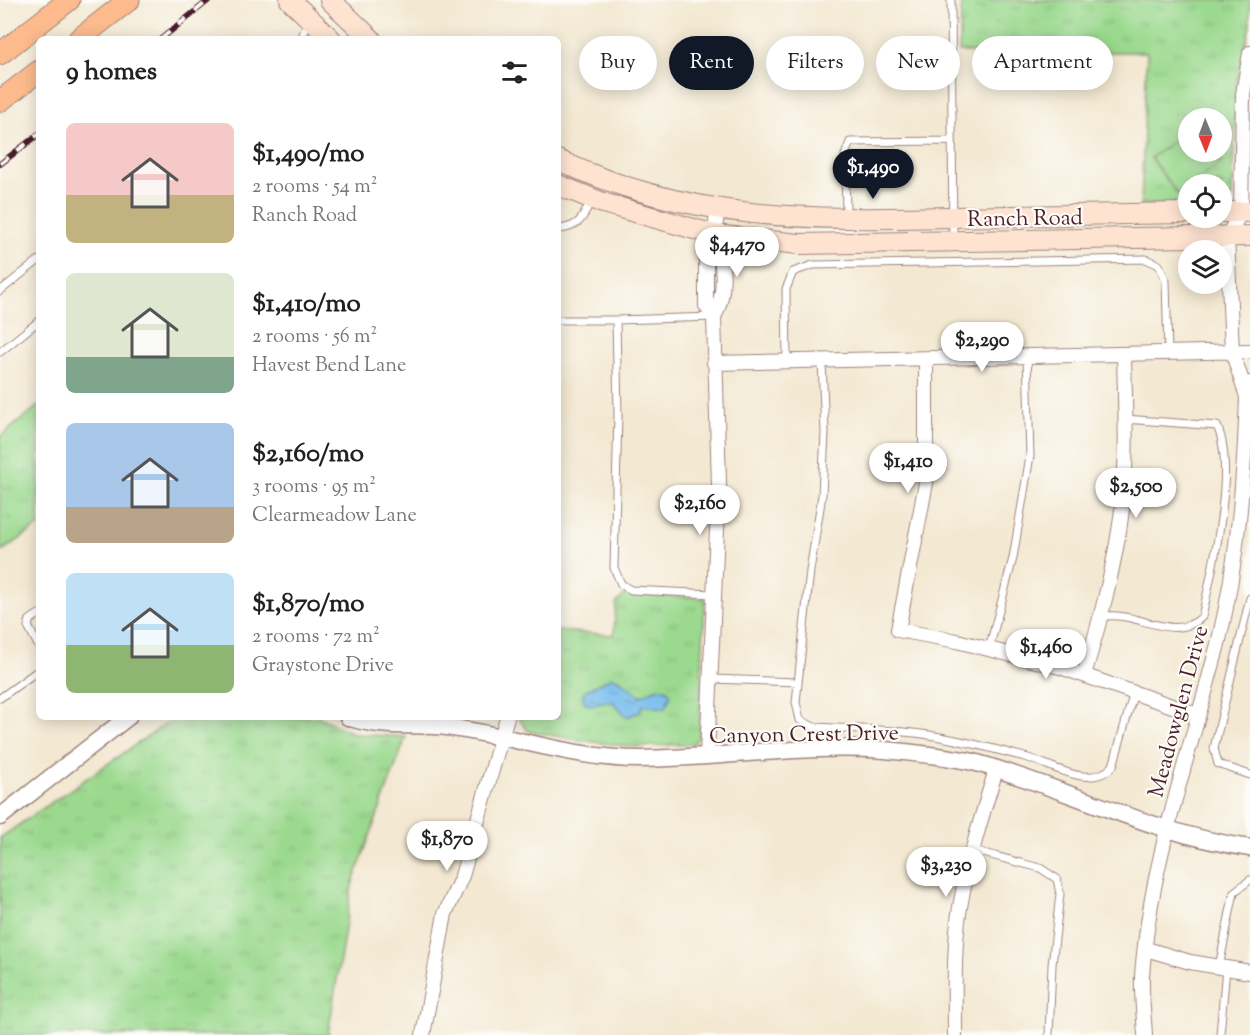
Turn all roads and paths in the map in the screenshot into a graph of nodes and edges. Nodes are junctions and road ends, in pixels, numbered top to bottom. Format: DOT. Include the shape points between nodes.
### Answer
graph roads {
  1 [pos="69,0"];
  2 [pos="129,0"];
  3 [pos="290,0"];
  4 [pos="330,0"];
  5 [pos="951,0"];
  6 [pos="310,19"];
  7 [pos="84,36"];
  8 [pos="302,36"];
  9 [pos="328,36"];
  10 [pos="368,36"];
  11 [pos="1250,53"];
  12 [pos="0,54"];
  13 [pos="36,73"];
  14 [pos="1247,94"];
  15 [pos="0,101"];
  16 [pos="952,141"];
  17 [pos="561,161"];
  18 [pos="561,186"];
  19 [pos="591,199"];
  20 [pos="717,210"];
  21 [pos="1178,213"];
  22 [pos="1232,214"];
  23 [pos="1247,217"];
  24 [pos="953,218"];
  25 [pos="846,220"];
  26 [pos="561,229"];
  27 [pos="715,236"];
  28 [pos="1250,236"];
  29 [pos="1227,237"];
  30 [pos="953,243"];
  31 [pos="36,262"];
  32 [pos="0,291"];
  33 [pos="714,316"];
  34 [pos="561,320"];
  35 [pos="616,320"];
  36 [pos="36,323"];
  37 [pos="1232,351"];
  38 [pos="1250,351"];
  39 [pos="0,352"];
  40 [pos="1168,353"];
  41 [pos="1124,354"];
  42 [pos="1027,357"];
  43 [pos="926,359"];
  44 [pos="822,362"];
  45 [pos="714,363"];
  46 [pos="787,363"];
  47 [pos="1250,383"];
  48 [pos="1247,397"];
  49 [pos="1125,419"];
  50 [pos="714,594"];
  51 [pos="1250,598"];
  52 [pos="36,616"];
  53 [pos="1101,617"];
  54 [pos="36,641"];
  55 [pos="989,649"];
  56 [pos="36,672"];
  57 [pos="1084,675"];
  58 [pos="710,679"];
  59 [pos="798,682"];
  60 [pos="1134,692"];
  61 [pos="0,698"];
  62 [pos="1198,715"];
  63 [pos="124,720"];
  64 [pos="356,720"];
  65 [pos="506,720"];
  66 [pos="502,737"];
  67 [pos="707,756"];
  68 [pos="996,770"];
  69 [pos="1250,775"];
  70 [pos="0,816"];
  71 [pos="1167,829"];
  72 [pos="1250,848"];
  73 [pos="972,850"];
  74 [pos="1250,880"];
  75 [pos="1146,949"];
  76 [pos="1222,967"];
  77 [pos="1250,972"];
  78 [pos="423,1035"];
  79 [pos="955,1035"];
  80 [pos="1049,1035"];
  81 [pos="1145,1035"];
  82 [pos="1221,1035"];
  1 -- 12 [label="main road"];
  2 -- 7 [label="main road"];
  3 -- 6 [label="main road"];
  4 -- 10 [label="main road"];
  5 -- 16 [label="lane"];
  6 -- 8 [label="lane"];
  6 -- 9 [label="main road"];
  11 -- 14 [label="street"];
  13 -- 15 [label="main road"];
  14 -- 23 [label="street"];
  16 -- 24 [label="lane"];
  16 -- 25 [label="lane" via="850,142 845,155"];
  17 -- 20 [label="main road, Ranch Road" via="629,188"];
  18 -- 19 [label="main road, Ranch Road"];
  19 -- 26 [label="lane" via="582,219"];
  19 -- 27 [label="main road, Ranch Road"];
  20 -- 25 [label="main road, Ranch Road"];
  20 -- 27 [label="street"];
  21 -- 24 [label="main road, Ranch Road"];
  22 -- 23 [label="main road"];
  23 -- 29 [label="street"];
  24 -- 25 [label="main road, Ranch Road"];
  24 -- 30 [label="lane"];
  27 -- 30 [label="main road, Ranch Road" via="813,245"];
  27 -- 33 [label="street" via="722,253 721,304"];
  28 -- 29 [label="main road, Ranch Road"];
  29 -- 30 [label="main road, Ranch Road"];
  29 -- 37 [label="street, Meadowglen Drive"];
  31 -- 32 [label="lane"];
  33 -- 35 [label="lane"];
  33 -- 45 [label="street"];
  34 -- 35 [label="lane"];
  35 -- 50 [label="lane" via="614,568 621,584 631,590"];
  36 -- 39 [label="lane"];
  37 -- 38 [label="street"];
  37 -- 40 [label="street"];
  37 -- 48 [label="street, Meadowglen Drive"];
  40 -- 41 [label="street"];
  40 -- 46 [label="lane" via="1166,281 1159,265 1146,259 813,265 793,272 786,289"];
  41 -- 42 [label="street"];
  41 -- 49 [label="street"];
  42 -- 43 [label="street"];
  42 -- 55 [label="lane" via="1030,456 1013,558"];
  43 -- 44 [label="street"];
  43 -- 55 [label="street" via="926,483 898,630"];
  44 -- 46 [label="street"];
  44 -- 59 [label="lane" via="822,495"];
  45 -- 46 [label="street"];
  45 -- 50 [label="street" via="719,484"];
  47 -- 48 [label="street, Meadowglen Drive"];
  48 -- 62 [label="street, Meadowglen Drive" via="1243,501 1219,638"];
  49 -- 53 [label="street" via="1122,509"];
  49 -- 53 [label="lane" via="1217,426 1224,440 1220,519 1203,618 1193,627 1176,629 1115,614"];
  50 -- 58 [label="street"];
  51 -- 69 [label="lane" via="1214,748 1218,764"];
  52 -- 54 [label="lane" via="28,626"];
  53 -- 57 [label="street"];
  55 -- 57 [label="street"];
  56 -- 61 [label="lane"];
  57 -- 60 [label="street"];
  58 -- 59 [label="lane"];
  58 -- 67 [label="street"];
  59 -- 60 [label="lane" via="796,702 800,720 814,728 928,735 975,744 1083,778 1104,776 1113,766"];
  60 -- 62 [label="street"];
  62 -- 71 [label="street, Meadowglen Drive"];
  63 -- 70 [label="street"];
  64 -- 66 [label="street, Canyon Crest Drive" via="451,727"];
  65 -- 66 [label="street"];
  66 -- 67 [label="street, Canyon Crest Drive" via="572,752 638,759"];
  66 -- 78 [label="street" via="462,876 445,914"];
  67 -- 68 [label="street, Canyon Crest Drive" via="884,750 974,763"];
  68 -- 71 [label="street, Canyon Crest Drive"];
  68 -- 73 [label="street"];
  71 -- 72 [label="street, Canyon Crest Drive"];
  71 -- 75 [label="street, Meadowglen Drive"];
  73 -- 79 [label="street" via="960,909"];
  73 -- 80 [label="lane" via="1040,868 1057,879 1060,894"];
  74 -- 76 [label="lane" via="1234,892"];
  75 -- 76 [label="street"];
  75 -- 81 [label="street, Meadowglen Drive" via="1142,977"];
  76 -- 77 [label="street"];
  76 -- 82 [label="lane"];
}
